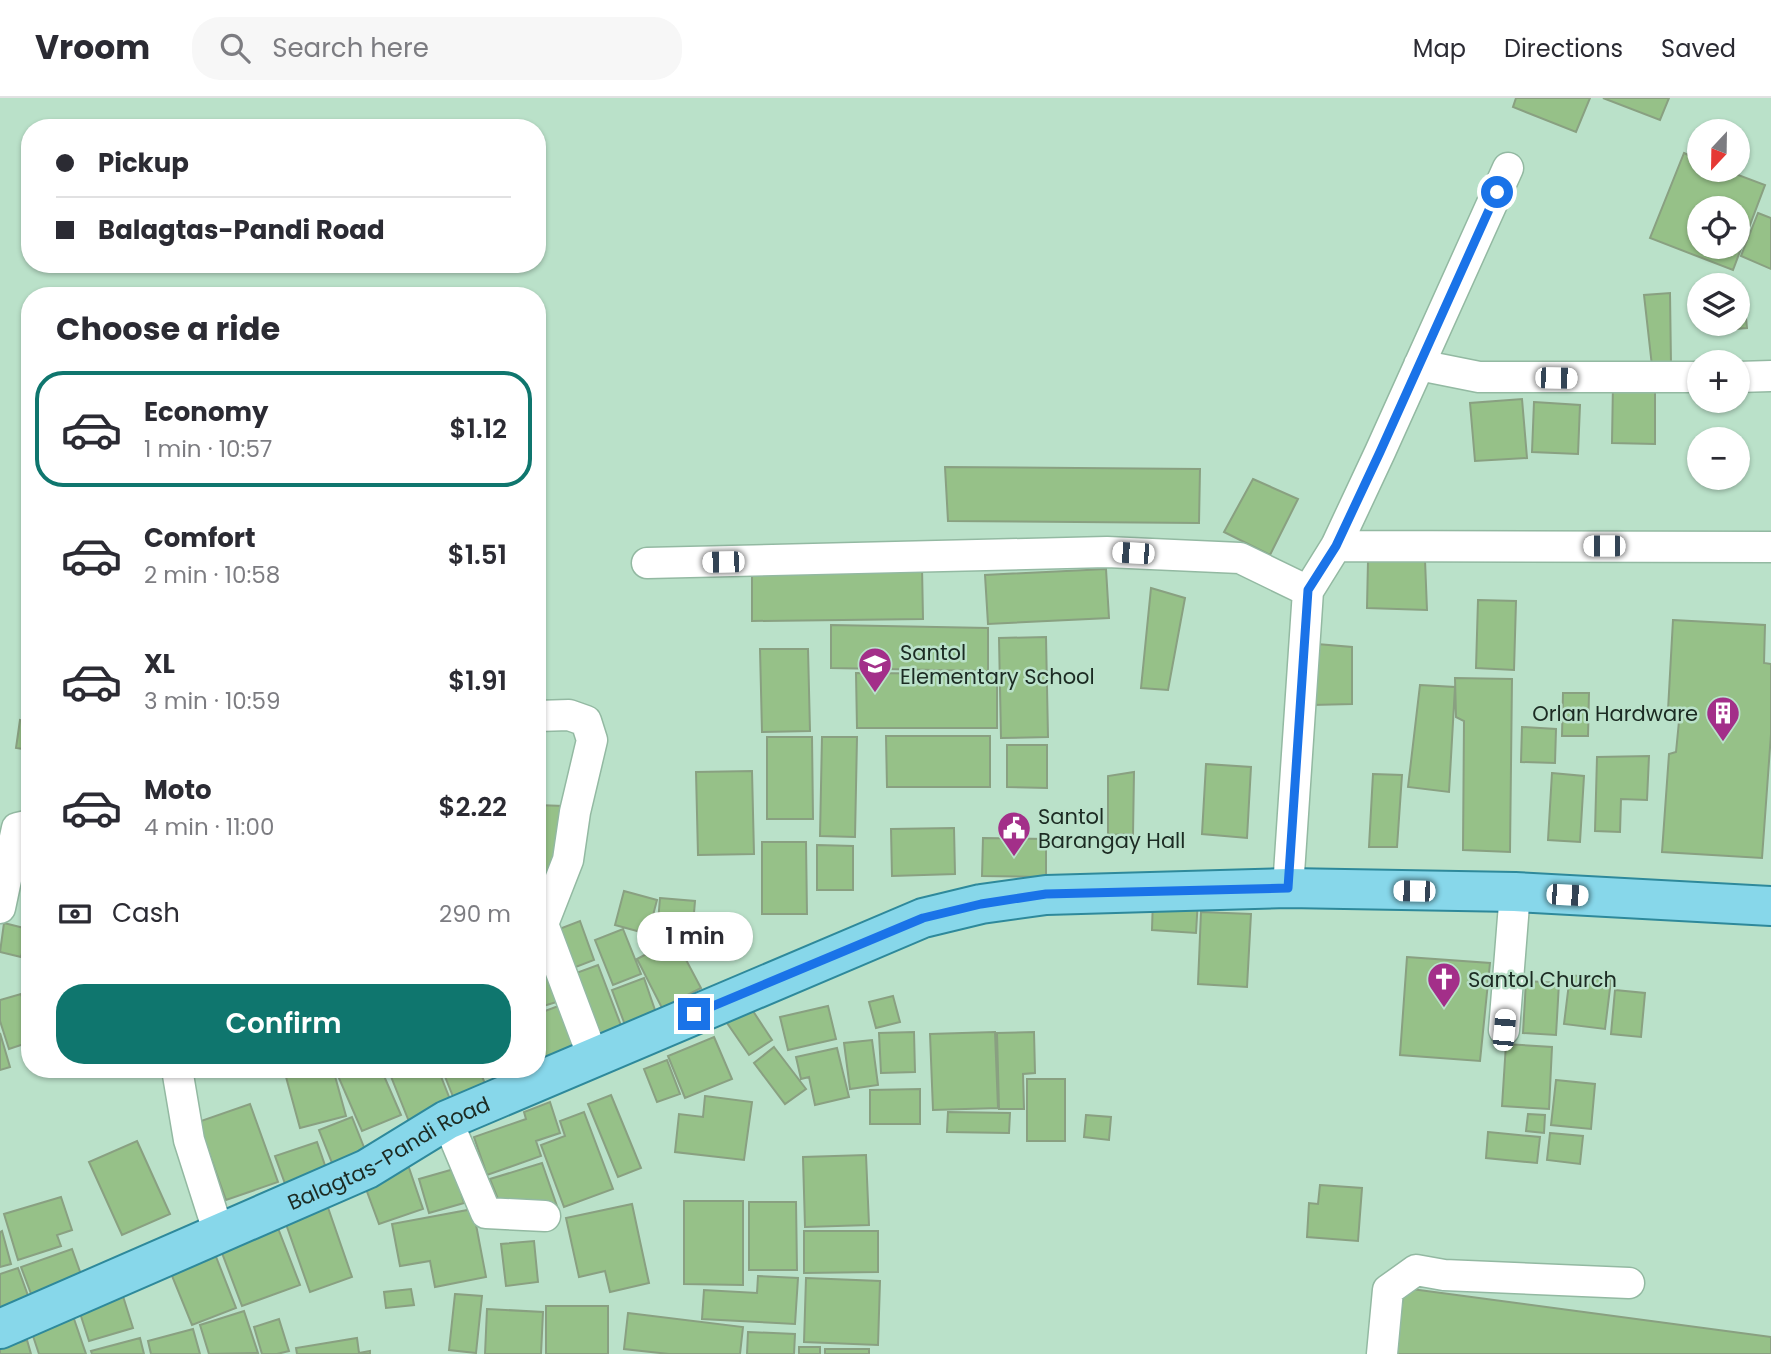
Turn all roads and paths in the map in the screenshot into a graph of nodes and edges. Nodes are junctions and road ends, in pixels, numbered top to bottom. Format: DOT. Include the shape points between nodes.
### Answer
graph roads {
  1 [pos="1508,168"];
  2 [pos="1419,365"];
  3 [pos="1771,376"];
  4 [pos="1687,377"];
  5 [pos="1750,377"];
  6 [pos="1336,546"];
  7 [pos="1771,547"];
  8 [pos="647,563"];
  9 [pos="1308,590"];
  10 [pos="546,716"];
  11 [pos="21,827"];
  12 [pos="1288,888"];
  13 [pos="1516,892"];
  14 [pos="1771,906"];
  15 [pos="0,908"];
  16 [pos="546,916"];
  17 [pos="546,932"];
  18 [pos="1504,1030"];
  19 [pos="593,1057"];
  20 [pos="546,1077"];
  21 [pos="179,1078"];
  22 [pos="544,1078"];
  23 [pos="447,1120"];
  24 [pos="545,1216"];
  25 [pos="219,1234"];
  26 [pos="1629,1283"];
  27 [pos="0,1329"];
  28 [pos="1382,1354"];
  1 -- 2 [label="street"];
  2 -- 4 [label="street" via="1479,377"];
  2 -- 6 [label="street"];
  3 -- 5 [label="street"];
  6 -- 7 [label="street"];
  6 -- 9 [label="street"];
  8 -- 9 [label="street" via="1107,552 1240,558"];
  9 -- 12 [label="street"];
  10 -- 16 [label="street" via="569,715 586,721 592,740 568,860"];
  11 -- 15 [label="street" via="17,828"];
  12 -- 13 [label="main road, Balagtas-Pandi Road"];
  12 -- 19 [label="main road, Balagtas-Pandi Road" via="1046,894 923,918"];
  13 -- 14 [label="main road, Balagtas-Pandi Road"];
  13 -- 18 [label="street"];
  17 -- 19 [label="street"];
  19 -- 20 [label="main road, Balagtas-Pandi Road"];
  21 -- 25 [label="street" via="189,1140"];
  22 -- 23 [label="main road, Balagtas-Pandi Road"];
  23 -- 24 [label="street" via="486,1213"];
  23 -- 25 [label="main road, Balagtas-Pandi Road" via="367,1169"];
  25 -- 27 [label="main road, Balagtas-Pandi Road"];
  26 -- 28 [label="street" via="1416,1270 1388,1290"];
}
